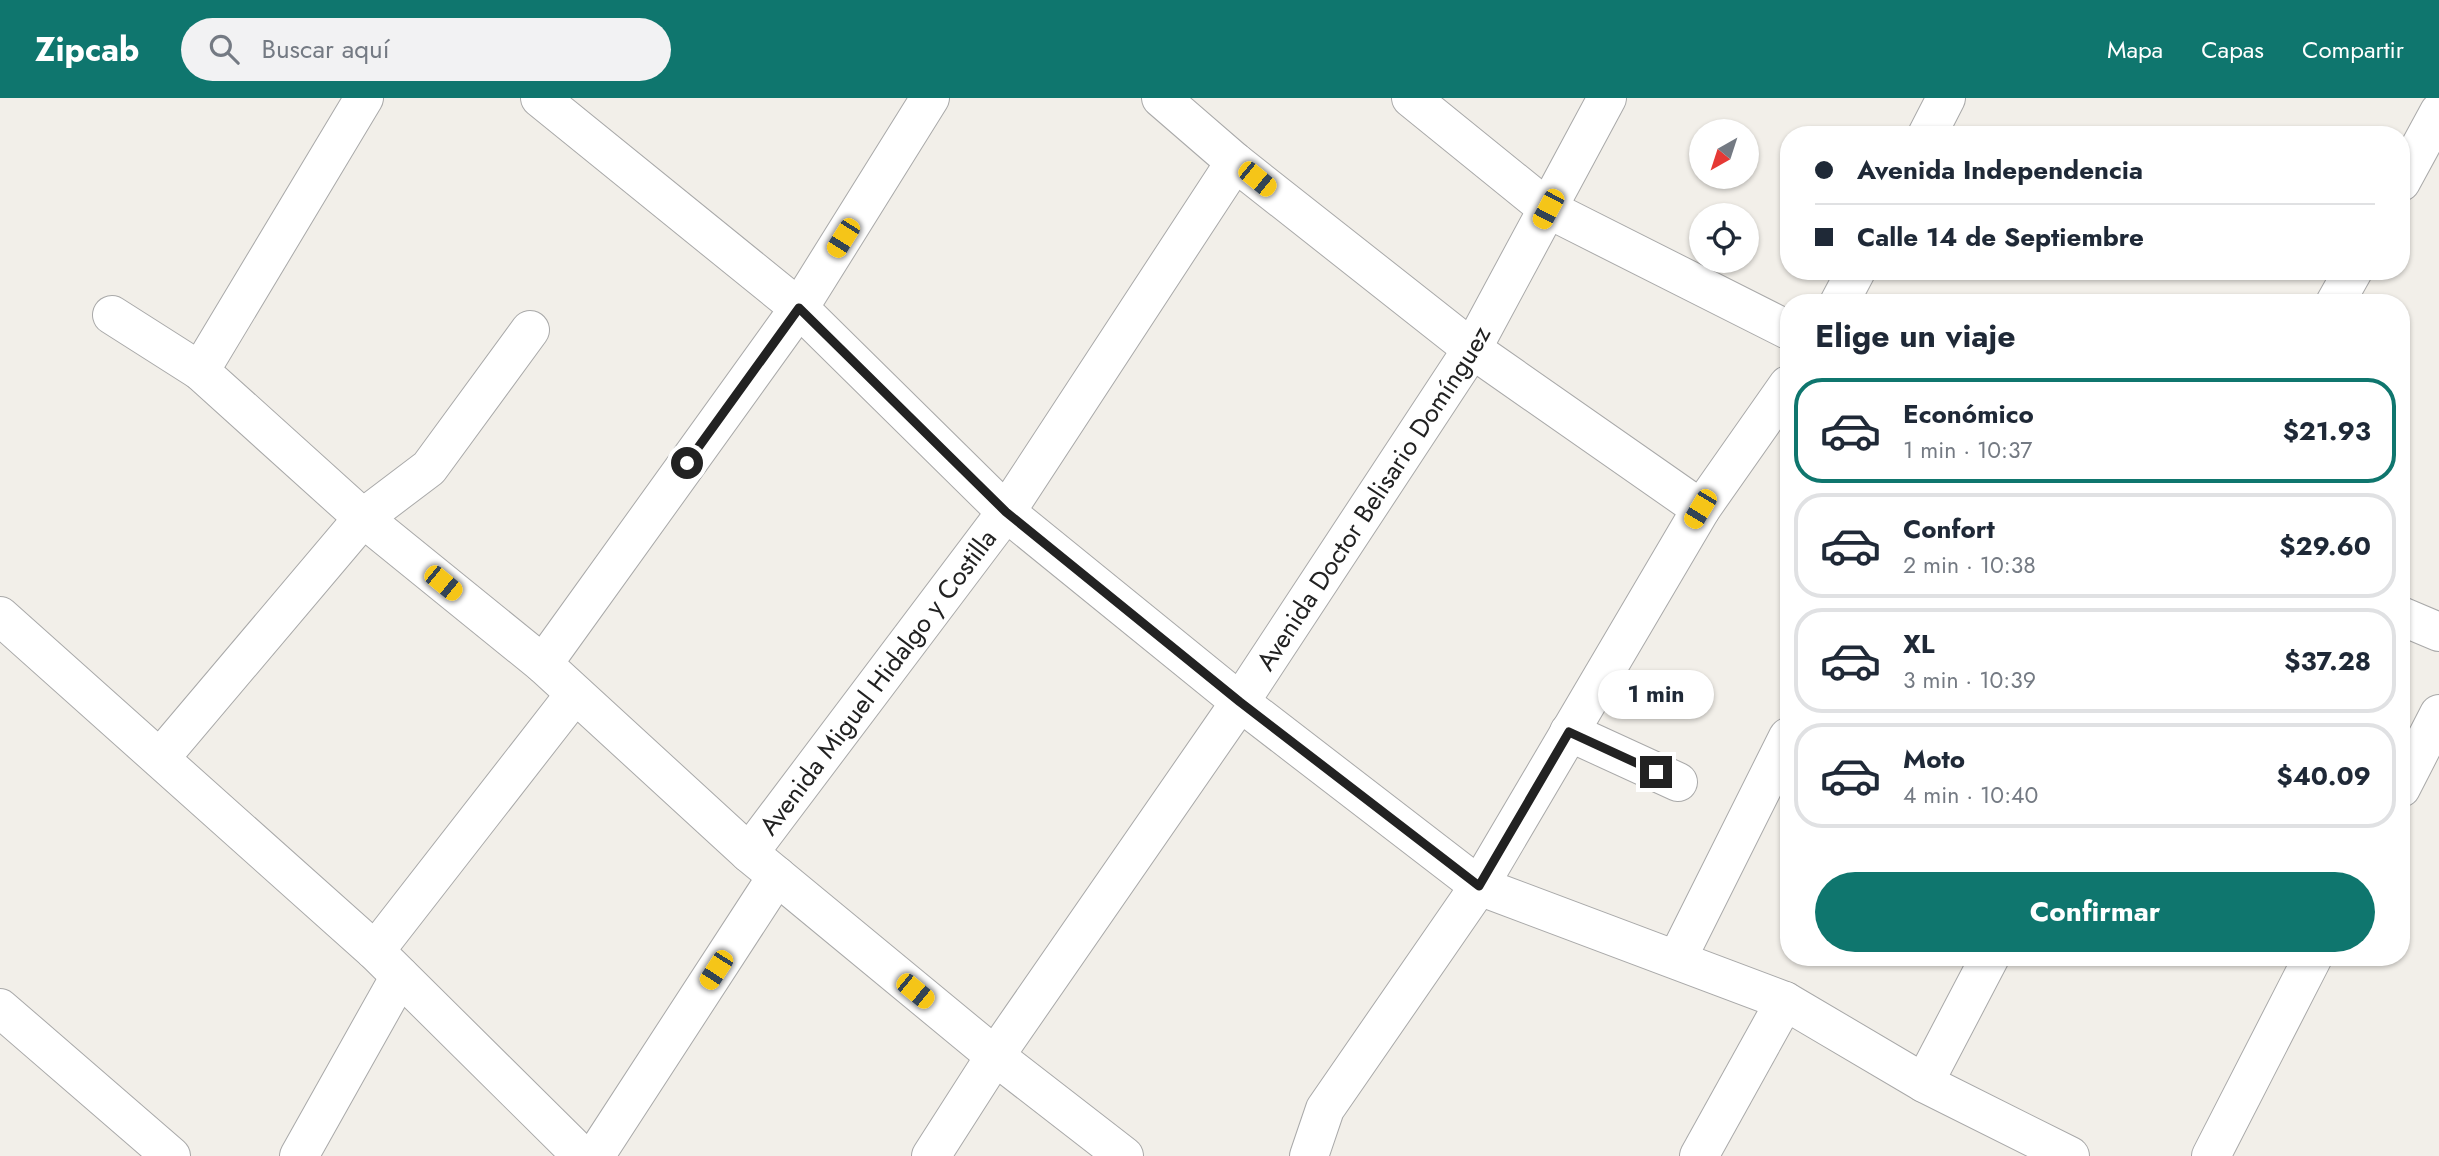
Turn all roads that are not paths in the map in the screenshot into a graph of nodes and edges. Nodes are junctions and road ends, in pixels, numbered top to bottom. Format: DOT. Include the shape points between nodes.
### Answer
graph roads {
  1 [pos="364,98"];
  2 [pos="930,98"];
  3 [pos="1161,98"];
  4 [pos="1411,98"];
  5 [pos="1607,98"];
  6 [pos="1946,98"];
  7 [pos="549,101"];
  8 [pos="2439,111"];
  9 [pos="1932,126"];
  10 [pos="1235,162"];
  11 [pos="2410,165"];
  12 [pos="1548,209"];
  13 [pos="799,308"];
  14 [pos="112,314"];
  15 [pos="1780,326"];
  16 [pos="530,330"];
  17 [pos="1472,349"];
  18 [pos="200,372"];
  19 [pos="1780,396"];
  20 [pos="1700,509"];
  21 [pos="1006,512"];
  22 [pos="363,518"];
  23 [pos="0,616"];
  24 [pos="2410,619"];
  25 [pos="2439,632"];
  26 [pos="543,664"];
  27 [pos="575,694"];
  28 [pos="1240,702"];
  29 [pos="2439,714"];
  30 [pos="1569,732"];
  31 [pos="1780,753"];
  32 [pos="161,757"];
  33 [pos="2410,770"];
  34 [pos="1678,782"];
  35 [pos="763,865"];
  36 [pos="1479,886"];
  37 [pos="1677,959"];
  38 [pos="388,964"];
  39 [pos="1985,966"];
  40 [pos="2308,966"];
  41 [pos="1786,1001"];
  42 [pos="0,1008"];
  43 [pos="995,1056"];
  44 [pos="1924,1083"];
  45 [pos="2028,1147"];
  46 [pos="170,1156"];
  47 [pos="299,1156"];
  48 [pos="582,1156"];
  49 [pos="595,1156"];
  50 [pos="931,1156"];
  51 [pos="1124,1156"];
  52 [pos="1309,1156"];
  53 [pos="1699,1156"];
  54 [pos="2070,1156"];
  55 [pos="2211,1156"];
  1 -- 18 [label="street"];
  2 -- 13 [label="street"];
  3 -- 10 [label="street"];
  4 -- 12 [label="street"];
  5 -- 12 [label="street, Avenida Doctor Belisario Domínguez"];
  6 -- 9 [label="street"];
  7 -- 13 [label="street"];
  8 -- 11 [label="street"];
  10 -- 17 [label="street"];
  10 -- 21 [label="street, Avenida Miguel Hidalgo y Costilla"];
  12 -- 15 [label="street"];
  12 -- 17 [label="street, Avenida Doctor Belisario Domínguez"];
  13 -- 21 [label="street"];
  13 -- 26 [label="street"];
  14 -- 18 [label="street"];
  16 -- 22 [label="street" via="429,468"];
  17 -- 20 [label="street"];
  17 -- 28 [label="street, Avenida Doctor Belisario Domínguez"];
  18 -- 22 [label="street"];
  19 -- 20 [label="street"];
  20 -- 30 [label="street"];
  21 -- 28 [label="street"];
  21 -- 35 [label="street, Avenida Miguel Hidalgo y Costilla"];
  22 -- 26 [label="street"];
  22 -- 32 [label="street"];
  23 -- 32 [label="street"];
  24 -- 25 [label="street"];
  26 -- 27 [label="street"];
  27 -- 35 [label="street"];
  27 -- 38 [label="street"];
  28 -- 36 [label="street"];
  28 -- 43 [label="street, Avenida Doctor Belisario Domínguez"];
  29 -- 33 [label="street"];
  30 -- 34 [label="street"];
  30 -- 36 [label="street"];
  31 -- 37 [label="street"];
  32 -- 38 [label="street"];
  35 -- 43 [label="street"];
  35 -- 49 [label="street, Avenida Miguel Hidalgo y Costilla"];
  36 -- 37 [label="street"];
  36 -- 52 [label="street" via="1325,1109"];
  37 -- 41 [label="street"];
  38 -- 47 [label="street"];
  38 -- 48 [label="street"];
  39 -- 44 [label="street"];
  40 -- 55 [label="street"];
  41 -- 44 [label="street"];
  41 -- 53 [label="street"];
  42 -- 46 [label="street"];
  43 -- 50 [label="street, Avenida Doctor Belisario Domínguez"];
  43 -- 51 [label="street"];
  44 -- 45 [label="street"];
  45 -- 54 [label="street"];
}
